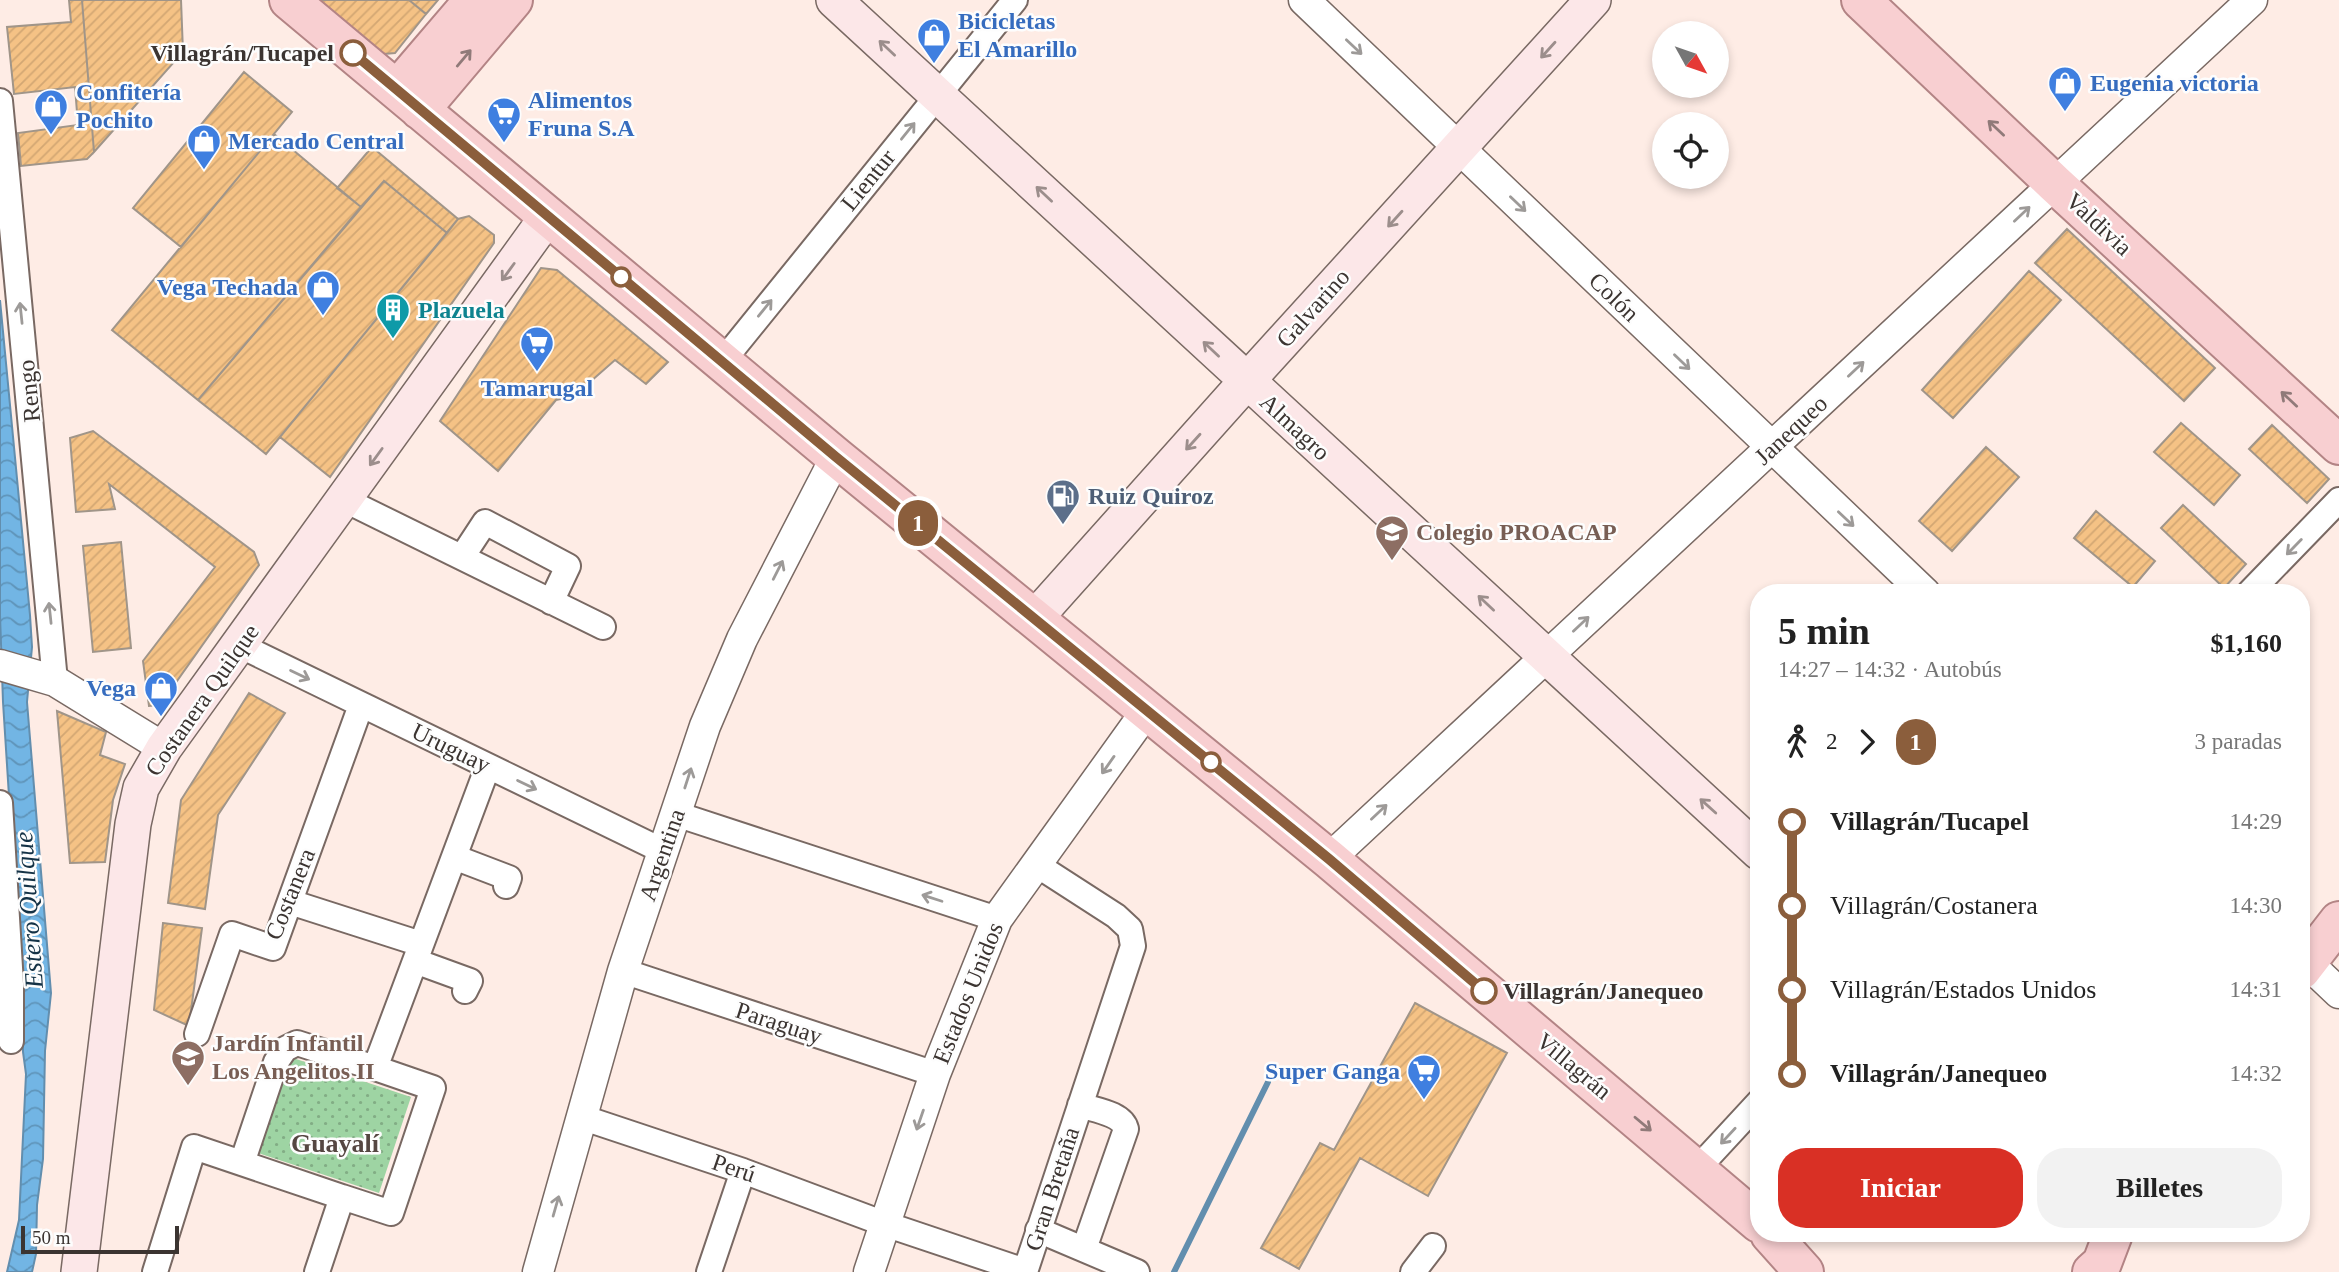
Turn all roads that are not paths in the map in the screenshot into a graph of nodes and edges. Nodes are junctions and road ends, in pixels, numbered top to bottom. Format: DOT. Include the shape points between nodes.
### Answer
graph roads {
  1 [pos="289,0"];
  2 [pos="474,0"];
  3 [pos="513,0"];
  4 [pos="834,0"];
  5 [pos="1015,0"];
  6 [pos="1304,0"];
  7 [pos="1594,0"];
  8 [pos="1861,0"];
  9 [pos="2252,0"];
  10 [pos="937,94"];
  11 [pos="409,100"];
  12 [pos="0,101"];
  13 [pos="1460,147"];
  14 [pos="3,157"];
  15 [pos="2055,184"];
  16 [pos="548,216"];
  17 [pos="722,362"];
  18 [pos="1246,382"];
  19 [pos="2339,445"];
  20 [pos="1771,448"];
  21 [pos="836,457"];
  22 [pos="345,500"];
  23 [pos="2339,500"];
  24 [pos="461,557"];
  25 [pos="1915,584"];
  26 [pos="2258,584"];
  27 [pos="551,601"];
  28 [pos="1035,618"];
  29 [pos="603,627"];
  30 [pos="239,645"];
  31 [pos="1545,657"];
  32 [pos="0,665"];
  33 [pos="45,677"];
  34 [pos="361,705"];
  35 [pos="1148,709"];
  36 [pos="164,748"];
  37 [pos="488,766"];
  38 [pos="0,803"];
  39 [pos="676,814"];
  40 [pos="1750,844"];
  41 [pos="663,851"];
  42 [pos="454,857"];
  43 [pos="1329,859"];
  44 [pos="1037,864"];
  45 [pos="506,886"];
  46 [pos="290,902"];
  47 [pos="997,919"];
  48 [pos="2339,921"];
  49 [pos="418,953"];
  50 [pos="2310,955"];
  51 [pos="2310,969"];
  52 [pos="623,971"];
  53 [pos="6,982"];
  54 [pos="465,991"];
  55 [pos="2339,993"];
  56 [pos="197,1034"];
  57 [pos="11,1041"];
  58 [pos="375,1069"];
  59 [pos="935,1074"];
  60 [pos="1080,1105"];
  61 [pos="1750,1112"];
  62 [pos="581,1117"];
  63 [pos="242,1163"];
  64 [pos="1697,1169"];
  65 [pos="743,1171"];
  66 [pos="342,1197"];
  67 [pos="1750,1215"];
  68 [pos="885,1224"];
  69 [pos="1038,1230"];
  70 [pos="1777,1242"];
  71 [pos="1433,1246"];
  72 [pos="1084,1250"];
  73 [pos="79,1272"];
  74 [pos="155,1272"];
  75 [pos="317,1272"];
  76 [pos="538,1272"];
  77 [pos="709,1272"];
  78 [pos="869,1272"];
  79 [pos="1025,1272"];
  80 [pos="1138,1272"];
  81 [pos="1413,1272"];
  82 [pos="1804,1272"];
  1 -- 11 [label="main road, Villagrán"];
  2 -- 11 [label="main road"];
  11 -- 3 [label="main road, one-way"];
  10 -- 4 [label="main road, Almagro, one-way"];
  5 -- 10 [label="street, Lientur"];
  6 -- 13 [label="street, Colón, one-way"];
  7 -- 13 [label="main road, Galvarino, one-way"];
  15 -- 8 [label="main road, Valdivia, one-way"];
  9 -- 15 [label="street, Janequeo"];
  17 -- 10 [label="street, Lientur, one-way"];
  18 -- 10 [label="main road, Almagro, one-way"];
  11 -- 16 [label="main road, Villagrán"];
  12 -- 14 [label="street, Rengo"];
  13 -- 18 [label="main road, Galvarino, one-way"];
  13 -- 20 [label="street, Colón, one-way"];
  33 -- 14 [label="street, Rengo, one-way"];
  19 -- 15 [label="main road, Valdivia, one-way"];
  20 -- 15 [label="street, Janequeo, one-way"];
  16 -- 17 [label="main road, Villagrán"];
  16 -- 22 [label="main road, Costanera Quilque, one-way"];
  17 -- 21 [label="main road, Villagrán"];
  18 -- 28 [label="main road, Galvarino, one-way"];
  31 -- 18 [label="main road, Almagro, one-way"];
  20 -- 25 [label="street, Colón, one-way"];
  31 -- 20 [label="street, Janequeo, one-way"];
  21 -- 28 [label="main road, Villagrán"];
  39 -- 21 [label="street, Argentina, one-way" via="705,726 742,639"];
  22 -- 24 [label="street"];
  22 -- 30 [label="main road, Costanera Quilque"];
  23 -- 26 [label="street, one-way"];
  24 -- 27 [label="street"];
  24 -- 27 [label="street" via="485,522 568,566"];
  27 -- 29 [label="street"];
  28 -- 35 [label="main road, Villagrán"];
  30 -- 34 [label="street, Uruguay, one-way"];
  30 -- 36 [label="main road, Costanera Quilque"];
  40 -- 31 [label="main road, Almagro, one-way"];
  43 -- 31 [label="street, Janequeo, one-way"];
  32 -- 33 [label="street"];
  33 -- 36 [label="street"];
  34 -- 37 [label="street, Uruguay"];
  34 -- 46 [label="street, Costanera"];
  35 -- 43 [label="main road, Villagrán"];
  35 -- 44 [label="street, Estados Unidos, one-way"];
  36 -- 73 [label="main road, Costanera Quilque" via="141,788 133,824"];
  37 -- 41 [label="street, Uruguay, one-way"];
  37 -- 42 [label="street"];
  38 -- 53 [label="street"];
  39 -- 41 [label="street, Argentina"];
  47 -- 39 [label="street, one-way"];
  41 -- 52 [label="street, Argentina"];
  42 -- 45 [label="street" via="509,878"];
  42 -- 49 [label="street"];
  43 -- 64 [label="main road, Villagrán, one-way"];
  44 -- 47 [label="street, Estados Unidos"];
  44 -- 60 [label="street, Gran Bretaña" via="1130,929 1133,946"];
  46 -- 49 [label="street"];
  46 -- 56 [label="street, Costanera" via="273,948 232,934"];
  47 -- 59 [label="street, Estados Unidos"];
  48 -- 50 [label="main road"];
  49 -- 54 [label="street" via="470,981"];
  49 -- 58 [label="street"];
  51 -- 55 [label="street"];
  52 -- 59 [label="street, Paraguay"];
  52 -- 62 [label="street, Argentina"];
  53 -- 57 [label="street"];
  58 -- 63 [label="street" via="298,1043 285,1049 276,1062"];
  58 -- 66 [label="street" via="433,1088 391,1213"];
  59 -- 68 [label="street, Estados Unidos, one-way"];
  60 -- 69 [label="street, Gran Bretaña"];
  60 -- 72 [label="street, Gran Bretaña" via="1119,1118 1126,1129"];
  61 -- 64 [label="street, one-way"];
  62 -- 65 [label="street, Perú"];
  76 -- 62 [label="street, Argentina, one-way"];
  63 -- 66 [label="street"];
  63 -- 74 [label="street" via="194,1147"];
  64 -- 67 [label="main road, Villagrán"];
  65 -- 68 [label="street, Perú"];
  65 -- 77 [label="street"];
  66 -- 75 [label="street"];
  68 -- 78 [label="street, Estados Unidos"];
  68 -- 79 [label="street, Perú"];
  69 -- 72 [label="street"];
  69 -- 79 [label="street, Gran Bretaña"];
  70 -- 82 [label="main road"];
  71 -- 81 [label="street"];
  72 -- 80 [label="street"];
}
